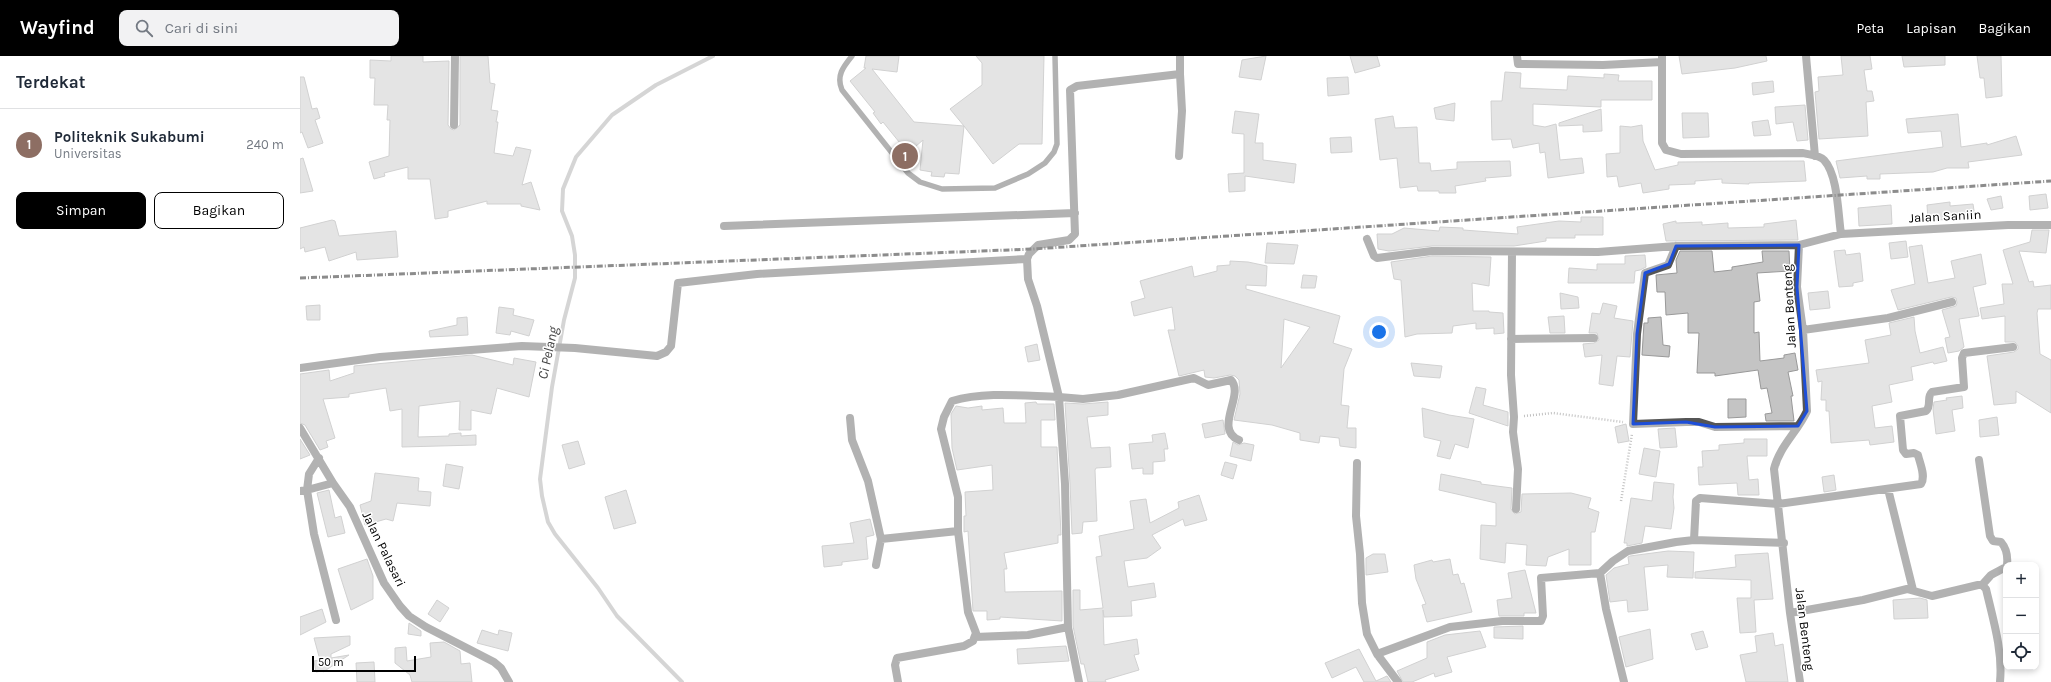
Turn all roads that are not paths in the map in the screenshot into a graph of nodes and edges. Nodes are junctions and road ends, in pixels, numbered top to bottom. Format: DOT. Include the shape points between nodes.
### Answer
graph roads {
  1 [pos="455,56"];
  2 [pos="852,56"];
  3 [pos="1055,56"];
  4 [pos="1180,56"];
  5 [pos="1806,56"];
  6 [pos="1662,59"];
  7 [pos="1518,60"];
  8 [pos="1180,74"];
  9 [pos="454,125"];
  10 [pos="1179,156"];
  11 [pos="1815,156"];
  12 [pos="1075,213"];
  13 [pos="2051,225"];
  14 [pos="724,226"];
  15 [pos="1841,234"];
  16 [pos="1367,239"];
  17 [pos="1799,245"];
  18 [pos="1676,246"];
  19 [pos="1512,252"];
  20 [pos="1027,259"];
  21 [pos="1952,302"];
  22 [pos="1803,330"];
  23 [pos="1594,338"];
  24 [pos="1511,339"];
  25 [pos="2013,347"];
  26 [pos="300,368"];
  27 [pos="1058,397"];
  28 [pos="850,418"];
  29 [pos="1798,426"];
  30 [pos="300,428"];
  31 [pos="1239,440"];
  32 [pos="319,458"];
  33 [pos="1979,460"];
  34 [pos="1357,463"];
  35 [pos="333,483"];
  36 [pos="304,490"];
  37 [pos="1888,490"];
  38 [pos="1778,504"];
  39 [pos="1516,509"];
  40 [pos="958,530"];
  41 [pos="881,539"];
  42 [pos="1694,540"];
  43 [pos="1784,543"];
  44 [pos="2007,562"];
  45 [pos="876,565"];
  46 [pos="2003,568"];
  47 [pos="1600,573"];
  48 [pos="1982,585"];
  49 [pos="1913,590"];
  50 [pos="1790,613"];
  51 [pos="336,620"];
  52 [pos="1068,627"];
  53 [pos="975,637"];
  54 [pos="1377,654"];
  55 [pos="509,682"];
  56 [pos="898,682"];
  57 [pos="1079,682"];
  58 [pos="1398,682"];
  59 [pos="1624,682"];
  60 [pos="1800,682"];
  61 [pos="2000,682"];
  1 -- 9 [label="street"];
  2 -- 3 [label="lane" via="840,74 839,83 842,90 908,173 920,182 942,189 995,188 1028,174 1045,163 1057,144"];
  4 -- 8 [label="street"];
  5 -- 11 [label="street"];
  6 -- 7 [label="street" via="1603,66"];
  6 -- 11 [label="street" via="1662,143 1666,150 1682,154 1803,153"];
  8 -- 10 [label="street" via="1182,111"];
  8 -- 12 [label="street" via="1077,86 1070,90"];
  11 -- 15 [label="street" via="1824,160 1832,176"];
  12 -- 14 [label="street"];
  12 -- 20 [label="street" via="1076,230 1073,237 1063,242 1038,245"];
  13 -- 15 [label="street, Jalan Saniin"];
  15 -- 17 [label="street"];
  16 -- 19 [label="street" via="1377,258 1432,251"];
  17 -- 18 [label="street"];
  17 -- 22 [label="street, Jalan Benteng" via="1798,287"];
  18 -- 19 [label="street" via="1598,252"];
  18 -- 29 [label="street" via="1668,265 1645,272 1637,334 1632,424 1699,422 1715,426"];
  19 -- 24 [label="street"];
  20 -- 26 [label="street" via="757,274 678,283 671,346 657,356 522,346 380,357"];
  20 -- 27 [label="street" via="1028,280 1037,306"];
  21 -- 22 [label="street" via="1888,318"];
  22 -- 29 [label="street, Jalan Benteng" via="1807,411"];
  23 -- 24 [label="street"];
  24 -- 39 [label="street" via="1513,432 1518,469"];
  25 -- 37 [label="street" via="1964,353 1964,387 1932,392 1926,411 1900,416 1903,450 1906,454 1918,455 1923,481 1916,486"];
  27 -- 31 [label="street" via="1118,395 1194,378 1208,385 1231,380 1235,390 1228,425 1233,436"];
  27 -- 40 [label="street" via="989,395 963,397 952,401 941,429 958,497"];
  27 -- 52 [label="street" via="1064,476"];
  28 -- 41 [label="street" via="852,440 868,481"];
  29 -- 38 [label="street, Jalan Benteng" via="1774,469"];
  30 -- 32 [label="street, Jalan Palasari"];
  32 -- 35 [label="street, Jalan Palasari"];
  32 -- 36 [label="street" via="309,474"];
  33 -- 44 [label="street" via="1990,536 1993,541 2004,545"];
  34 -- 54 [label="street" via="1356,516 1362,603 1367,634"];
  35 -- 36 [label="street"];
  35 -- 55 [label="street, Jalan Palasari" via="350,507 384,583 400,606 409,616 426,627 494,662"];
  36 -- 51 [label="street"];
  37 -- 38 [label="street"];
  37 -- 49 [label="street"];
  38 -- 42 [label="street" via="1698,499"];
  38 -- 43 [label="street, Jalan Benteng"];
  40 -- 41 [label="street"];
  40 -- 53 [label="street" via="968,612 975,626"];
  41 -- 45 [label="street"];
  42 -- 43 [label="street"];
  42 -- 47 [label="street" via="1628,551"];
  43 -- 50 [label="street, Jalan Benteng"];
  46 -- 48 [label="street" via="1991,575"];
  47 -- 54 [label="street" via="1541,578 1541,621 1502,621 1450,627"];
  47 -- 59 [label="street"];
  48 -- 49 [label="street" via="1932,596"];
  48 -- 61 [label="street" via="1986,589 1997,642"];
  49 -- 50 [label="street" via="1907,589"];
  50 -- 60 [label="street, Jalan Benteng"];
  52 -- 53 [label="street" via="1028,635"];
  52 -- 57 [label="street"];
  53 -- 56 [label="street" via="973,642 964,646 900,656 895,661"];
  54 -- 58 [label="street"];
}
